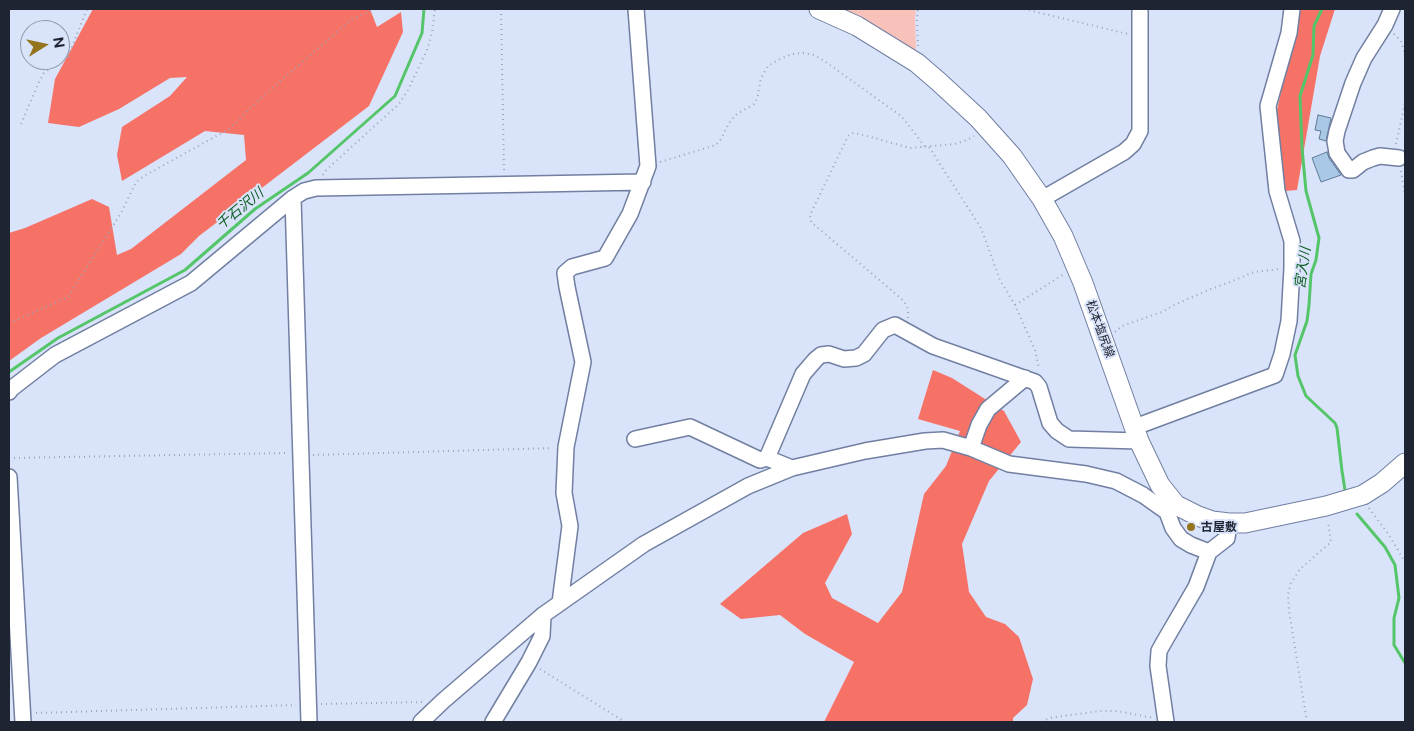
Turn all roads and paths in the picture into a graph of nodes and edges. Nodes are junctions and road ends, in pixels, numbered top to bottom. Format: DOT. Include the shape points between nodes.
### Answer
graph roads {
  1 [pos="87,9"];
  2 [pos="376,9"];
  3 [pos="434,9"];
  4 [pos="501,9"];
  5 [pos="636,9"];
  6 [pos="819,9"];
  7 [pos="918,9"];
  8 [pos="1024,9"];
  9 [pos="1140,9"];
  10 [pos="1292,9"];
  11 [pos="1392,9"];
  12 [pos="1385,25"];
  13 [pos="1140,37"];
  14 [pos="1405,54"];
  15 [pos="917,63"];
  16 [pos="22,124"];
  17 [pos="986,127"];
  18 [pos="925,147"];
  19 [pos="929,147"];
  20 [pos="1398,158"];
  21 [pos="648,166"];
  22 [pos="642,182"];
  23 [pos="504,184"];
  24 [pos="316,188"];
  25 [pos="293,198"];
  26 [pos="1042,199"];
  27 [pos="1076,266"];
  28 [pos="1292,268"];
  29 [pos="1015,305"];
  30 [pos="9,323"];
  31 [pos="904,330"];
  32 [pos="1104,342"];
  33 [pos="1030,380"];
  34 [pos="9,392"];
  35 [pos="1137,434"];
  36 [pos="635,439"];
  37 [pos="566,448"];
  38 [pos="970,448"];
  39 [pos="301,454"];
  40 [pos="9,458"];
  41 [pos="768,458"];
  42 [pos="1405,463"];
  43 [pos="792,468"];
  44 [pos="9,477"];
  45 [pos="1363,494"];
  46 [pos="1326,506"];
  47 [pos="1172,509"];
  48 [pos="1229,523"];
  49 [pos="1209,552"];
  50 [pos="1405,562"];
  51 [pos="560,603"];
  52 [pos="543,615"];
  53 [pos="529,662"];
  54 [pos="443,701"];
  55 [pos="308,705"];
  56 [pos="23,718"];
  57 [pos="1166,721"];
  58 [pos="309,722"];
  59 [pos="421,722"];
  60 [pos="493,722"];
  61 [pos="625,722"];
  62 [pos="1042,722"];
  63 [pos="1307,722"];
  1 -- 16 [label="path" via="68,57 44,73"];
  2 -- 30 [label="path" via="352,19 229,129 136,182 121,213 68,297"];
  3 -- 24 [label="path" via="427,50 399,104 325,171"];
  4 -- 23 [label="path"];
  5 -- 21 [label="street"];
  6 -- 15 [label="main road, 松本塩尻線" via="857,26"];
  7 -- 15 [label="path"];
  8 -- 13 [label="path"];
  9 -- 13 [label="street"];
  10 -- 28 [label="street" via="1289,33 1268,106 1277,191 1292,241"];
  11 -- 12 [label="street"];
  12 -- 14 [label="path" via="1401,41"];
  12 -- 20 [label="street" via="1353,83 1335,141 1337,153 1349,170 1380,156"];
  13 -- 26 [label="street" via="1140,131 1133,144"];
  15 -- 17 [label="main road, 松本塩尻線"];
  17 -- 19 [label="path" via="967,140"];
  17 -- 26 [label="main road, 松本塩尻線" via="1012,156"];
  18 -- 19 [label="path"];
  18 -- 21 [label="path" via="901,116 822,60 803,53 792,54 768,66 754,104 737,114 716,145"];
  18 -- 31 [label="path" via="910,148 852,133 810,215 811,222 904,301 908,316"];
  19 -- 29 [label="path" via="981,228 1000,280"];
  21 -- 22 [label="street"];
  22 -- 23 [label="street"];
  22 -- 37 [label="street" via="630,214 606,258 572,267 565,273 583,362"];
  23 -- 24 [label="street"];
  24 -- 25 [label="street"];
  25 -- 34 [label="street" via="191,283 55,355"];
  25 -- 39 [label="street"];
  26 -- 27 [label="main road, 松本塩尻線"];
  27 -- 29 [label="path"];
  27 -- 32 [label="main road, 松本塩尻線"];
  28 -- 32 [label="path" via="1254,272 1122,326"];
  28 -- 35 [label="street" via="1289,321 1275,375"];
  29 -- 33 [label="path" via="1038,361 1039,373"];
  31 -- 33 [label="street" via="933,346"];
  31 -- 41 [label="street" via="895,325 883,330 864,354 856,358 844,359 829,354 816,359 803,374"];
  32 -- 35 [label="main road, 松本塩尻線"];
  33 -- 35 [label="street" via="1039,386 1050,423 1068,439"];
  33 -- 38 [label="street" via="988,409"];
  35 -- 47 [label="main road, 松本塩尻線"];
  36 -- 41 [label="street" via="690,427 760,460"];
  37 -- 39 [label="path"];
  37 -- 51 [label="street" via="564,493 570,526"];
  38 -- 43 [label="street" via="943,440 925,441"];
  38 -- 47 [label="street" via="1009,464 1086,474 1116,482"];
  39 -- 40 [label="path"];
  39 -- 55 [label="street"];
  41 -- 43 [label="street"];
  42 -- 45 [label="main road, 松本塩尻線"];
  43 -- 51 [label="street" via="748,486 644,544"];
  44 -- 56 [label="street"];
  45 -- 46 [label="main road, 松本塩尻線"];
  45 -- 50 [label="path"];
  46 -- 48 [label="main road, 松本塩尻線" via="1245,523"];
  46 -- 63 [label="path" via="1331,542 1300,569 1288,594"];
  47 -- 48 [label="main road, 松本塩尻線"];
  47 -- 49 [label="street" via="1173,528 1181,539"];
  48 -- 49 [label="street" via="1227,538"];
  49 -- 57 [label="street" via="1196,587 1159,651"];
  51 -- 52 [label="street"];
  52 -- 53 [label="street" via="542,636"];
  52 -- 54 [label="street"];
  53 -- 60 [label="street"];
  53 -- 61 [label="path"];
  54 -- 55 [label="path"];
  54 -- 59 [label="street"];
  55 -- 56 [label="path"];
  55 -- 58 [label="street"];
  57 -- 62 [label="path" via="1100,710"];
}
